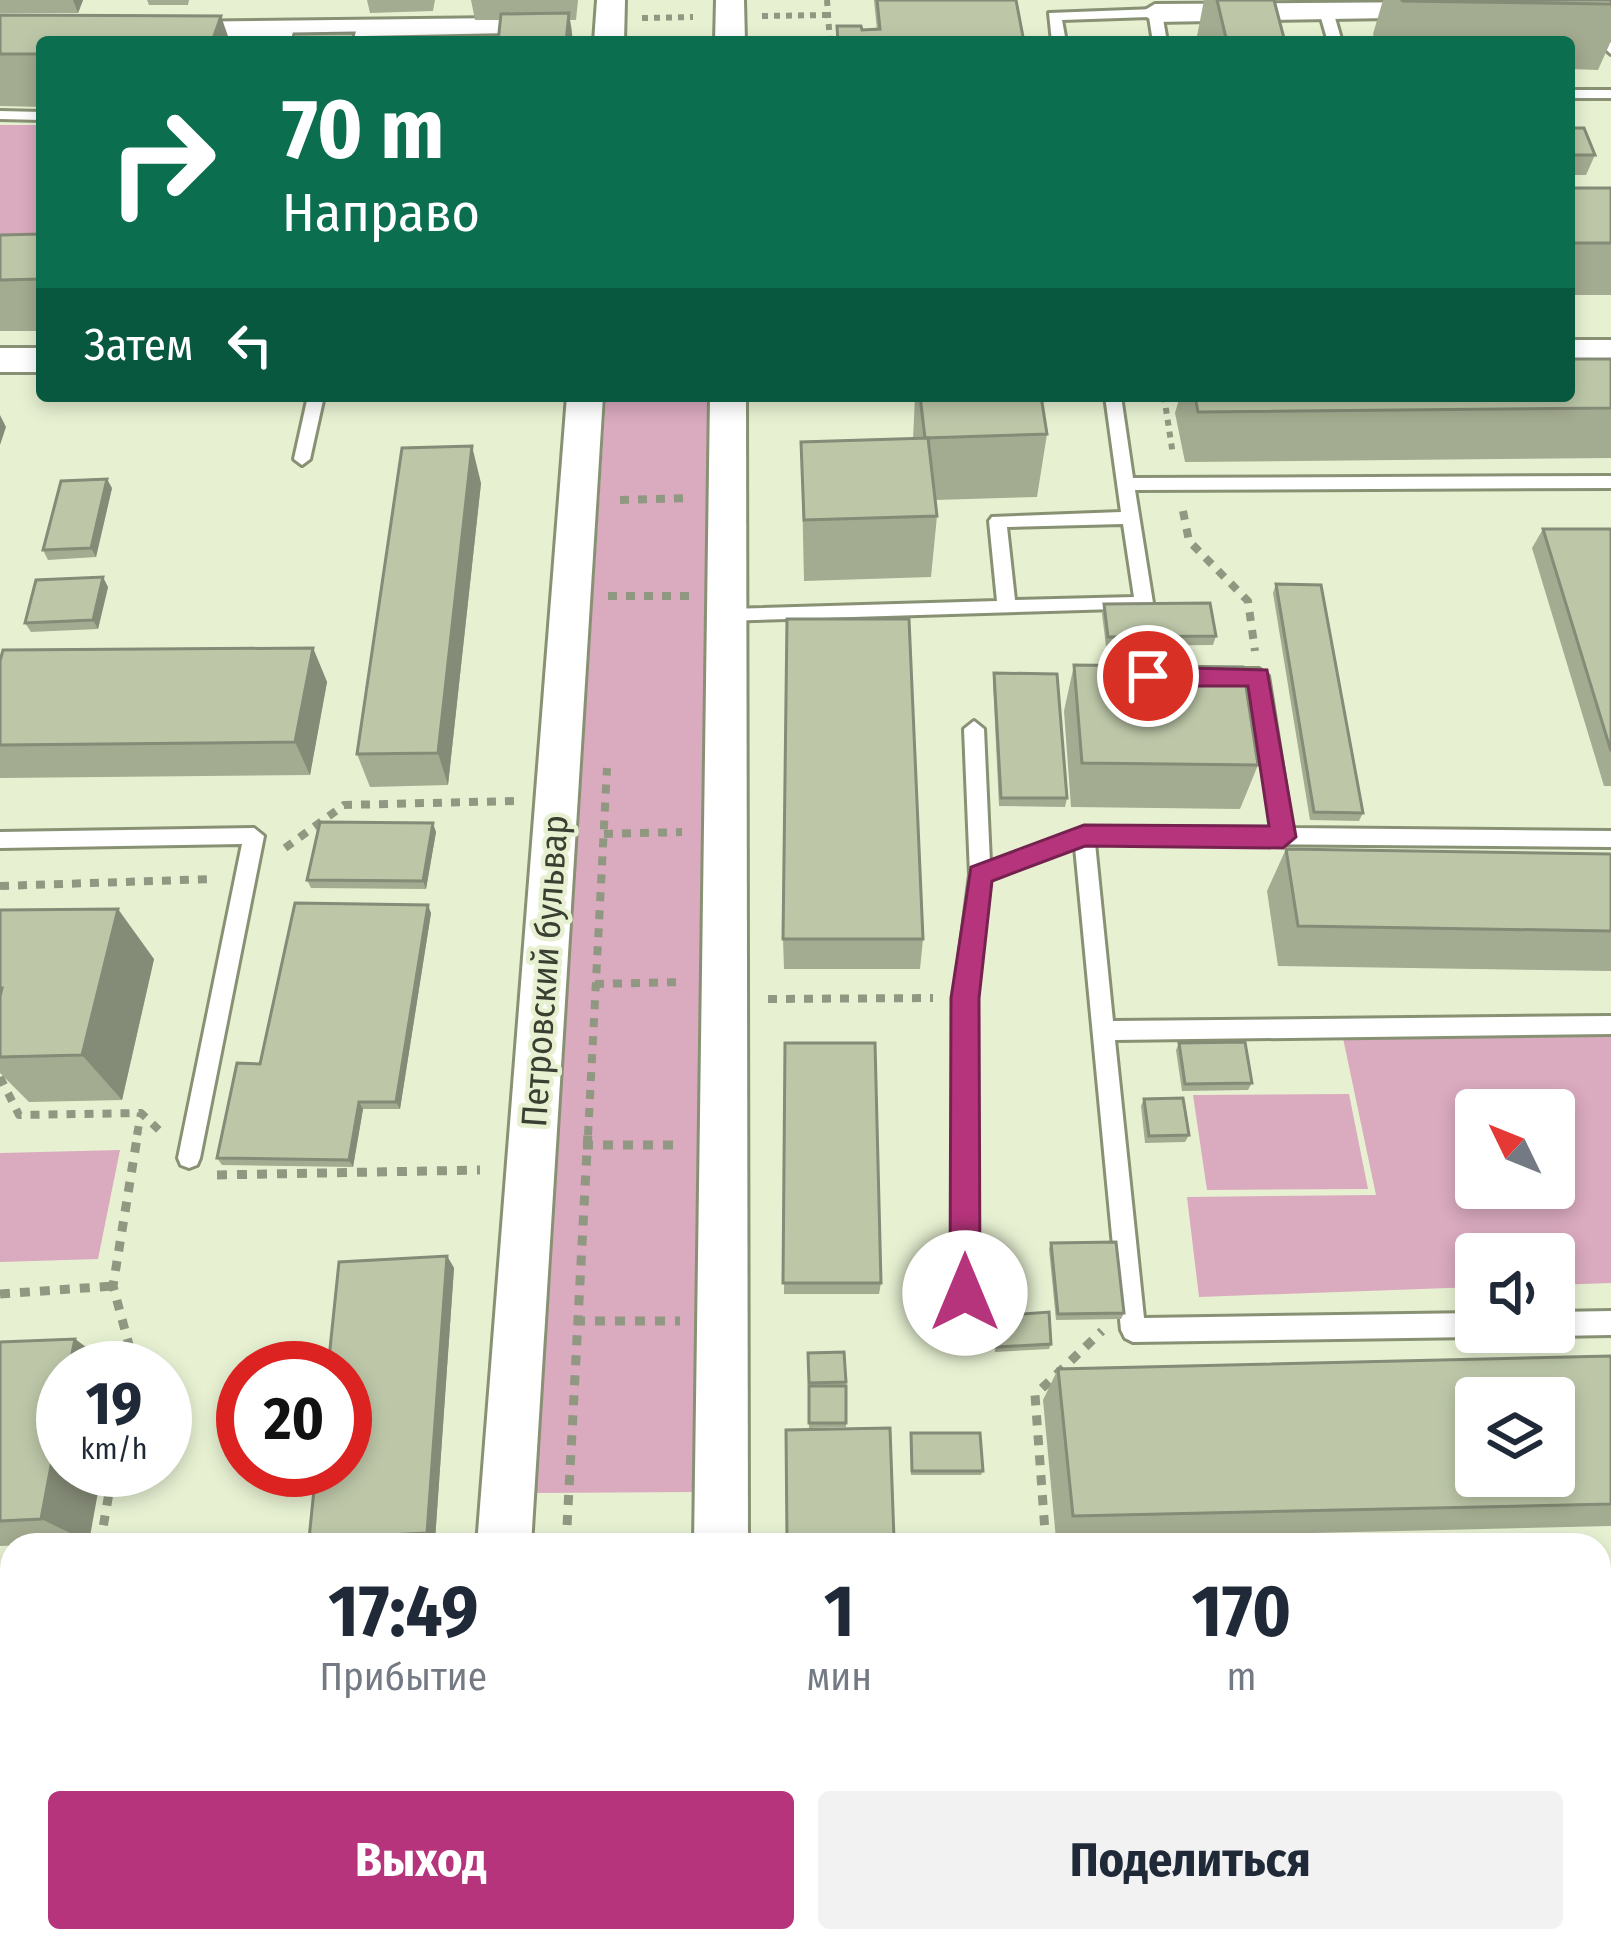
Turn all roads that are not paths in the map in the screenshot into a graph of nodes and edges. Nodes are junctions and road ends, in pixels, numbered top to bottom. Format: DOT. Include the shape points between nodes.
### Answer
graph roads {
  1 [pos="611,0"];
  2 [pos="730,0"];
  3 [pos="1052,8"];
  4 [pos="1468,10"];
  5 [pos="1326,11"];
  6 [pos="1156,18"];
  7 [pos="136,32"];
  8 [pos="499,35"];
  9 [pos="293,36"];
  10 [pos="609,36"];
  11 [pos="730,36"];
  12 [pos="1333,36"];
  13 [pos="1575,94"];
  14 [pos="1611,94"];
  15 [pos="0,116"];
  16 [pos="36,116"];
  17 [pos="1575,352"];
  18 [pos="1611,352"];
  19 [pos="0,360"];
  20 [pos="36,360"];
  21 [pos="315,402"];
  22 [pos="586,402"];
  23 [pos="728,402"];
  24 [pos="1114,402"];
  25 [pos="302,459"];
  26 [pos="1611,482"];
  27 [pos="1124,484"];
  28 [pos="1128,518"];
  29 [pos="1006,605"];
  30 [pos="727,606"];
  31 [pos="1195,676"];
  32 [pos="974,729"];
  33 [pos="1084,836"];
  34 [pos="1283,837"];
  35 [pos="1611,839"];
  36 [pos="0,840"];
  37 [pos="980,875"];
  38 [pos="1611,1025"];
  39 [pos="1102,1031"];
  40 [pos="189,1158"];
  41 [pos="965,1293"];
  42 [pos="1611,1323"];
  43 [pos="1575,1324"];
  44 [pos="1455,1325"];
  45 [pos="505,1533"];
  46 [pos="722,1533"];
  1 -- 10 [label="street"];
  2 -- 11 [label="street"];
  3 -- 6 [label="lane"];
  4 -- 5 [label="street"];
  5 -- 6 [label="street"];
  5 -- 12 [label="lane"];
  7 -- 9 [label="street"];
  8 -- 9 [label="street"];
  13 -- 14 [label="lane"];
  15 -- 16 [label="lane"];
  17 -- 18 [label="street"];
  19 -- 20 [label="street"];
  21 -- 25 [label="lane"];
  22 -- 45 [label="street, Петровский бульвар" via="600,500 571,596"];
  23 -- 30 [label="street"];
  24 -- 27 [label="lane"];
  26 -- 27 [label="lane"];
  27 -- 28 [label="lane"];
  28 -- 29 [label="lane" via="998,521"];
  28 -- 29 [label="lane" via="1144,603"];
  29 -- 30 [label="lane"];
  30 -- 46 [label="street"];
  31 -- 34 [label="lane" via="1259,676"];
  32 -- 37 [label="lane"];
  33 -- 34 [label="lane"];
  33 -- 37 [label="lane"];
  33 -- 39 [label="lane"];
  34 -- 35 [label="lane"];
  36 -- 40 [label="lane" via="254,836"];
  37 -- 41 [label="lane" via="965,998"];
  38 -- 39 [label="lane"];
  39 -- 44 [label="lane" via="1133,1330"];
  42 -- 43 [label="lane"];
}
